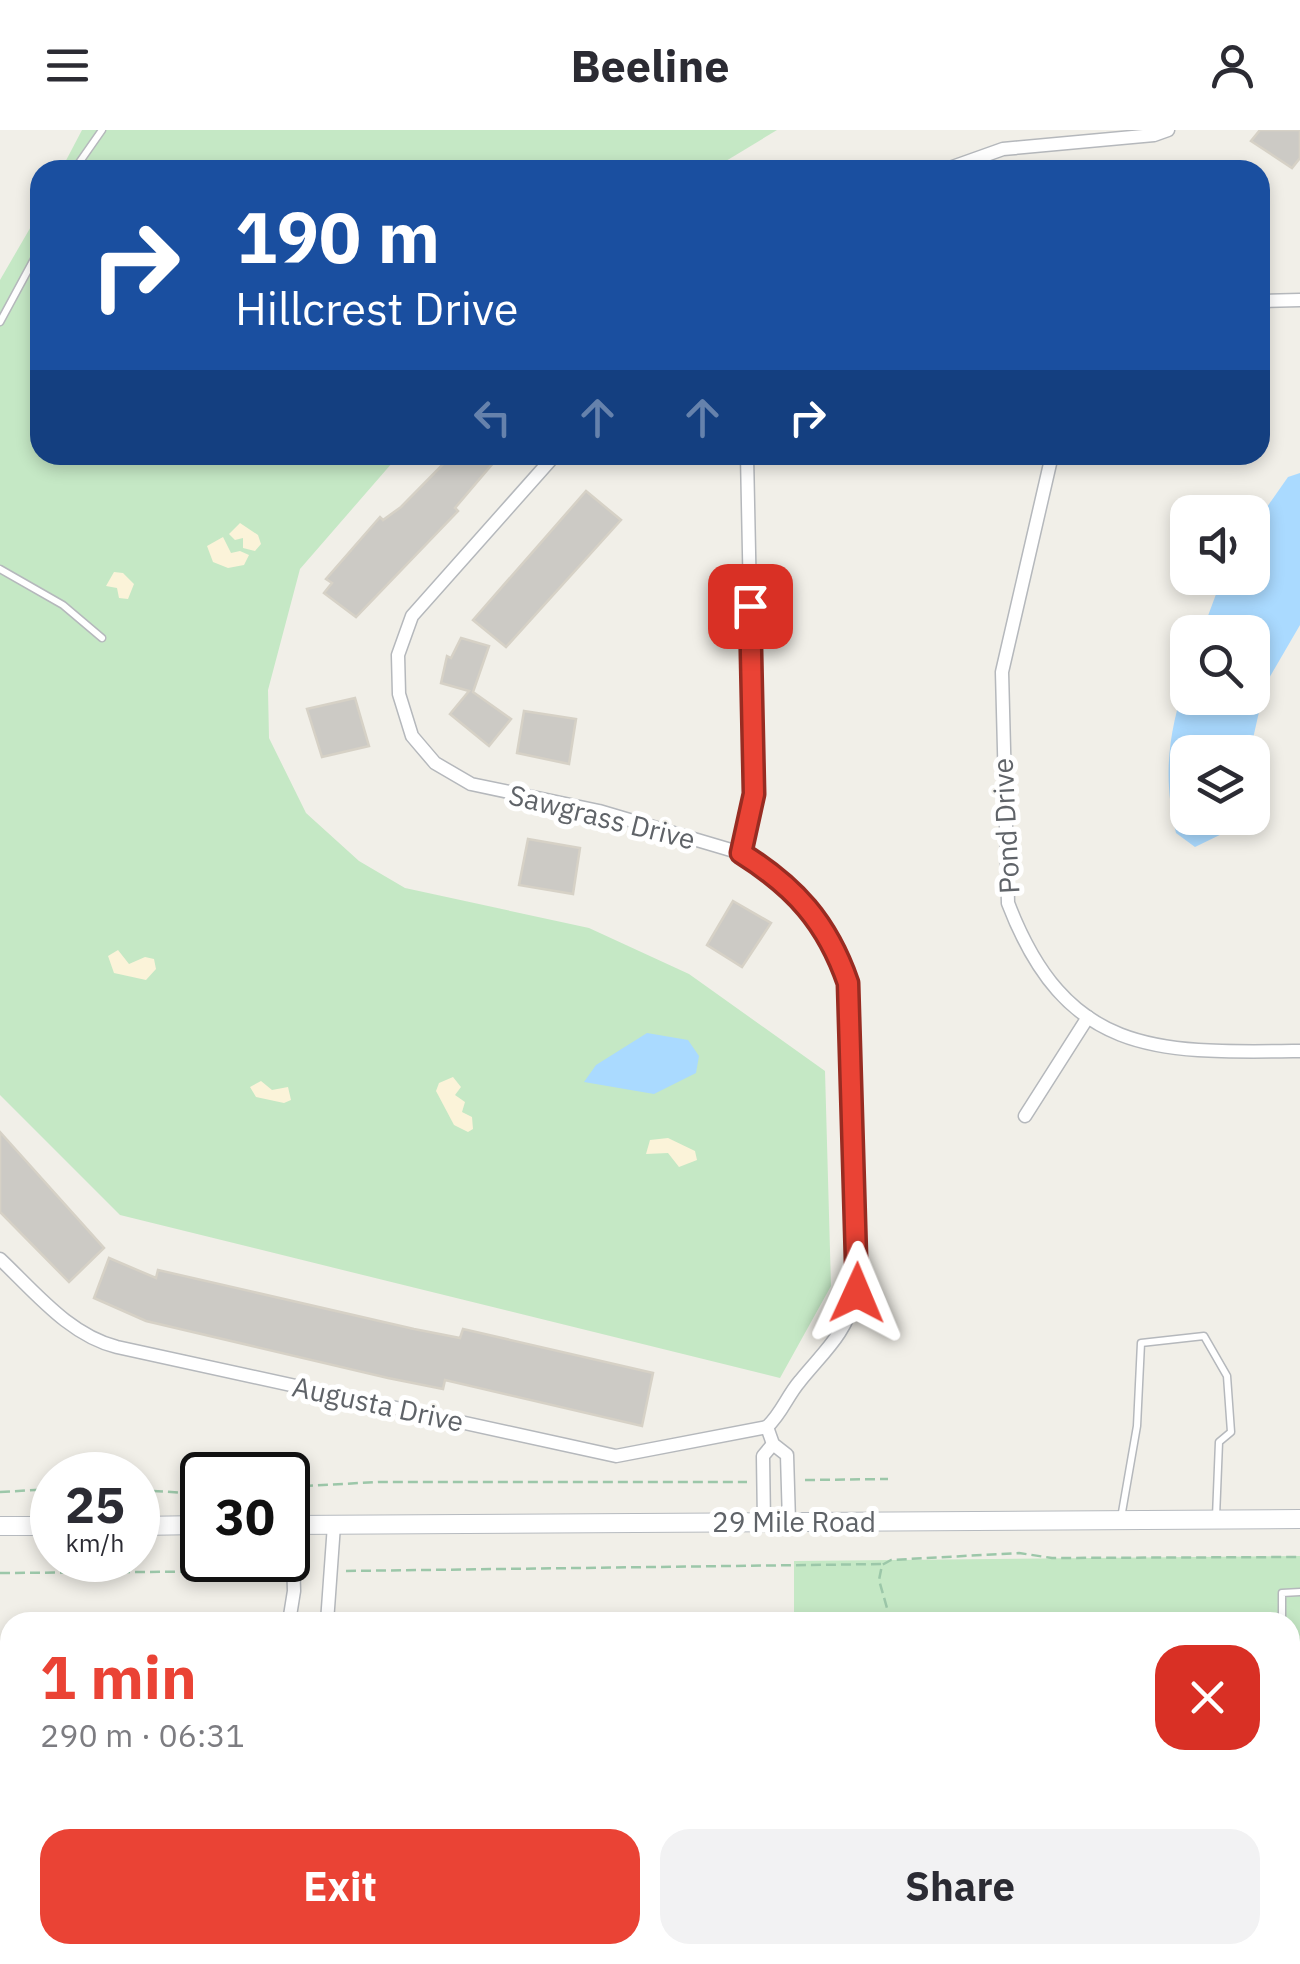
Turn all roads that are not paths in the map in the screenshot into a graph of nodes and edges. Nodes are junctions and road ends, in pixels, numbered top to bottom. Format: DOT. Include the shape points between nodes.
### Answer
graph roads {
  1 [pos="102,130"];
  2 [pos="1168,130"];
  3 [pos="81,160"];
  4 [pos="972,160"];
  5 [pos="30,266"];
  6 [pos="1300,300"];
  7 [pos="1270,301"];
  8 [pos="0,322"];
  9 [pos="546,465"];
  10 [pos="747,465"];
  11 [pos="1050,465"];
  12 [pos="0,569"];
  13 [pos="102,638"];
  14 [pos="741,853"];
  15 [pos="1088,1017"];
  16 [pos="1300,1051"];
  17 [pos="1025,1116"];
  18 [pos="0,1259"];
  19 [pos="767,1427"];
  20 [pos="773,1444"];
  21 [pos="1216,1519"];
  22 [pos="1300,1519"];
  23 [pos="1121,1520"];
  24 [pos="764,1522"];
  25 [pos="790,1522"];
  26 [pos="310,1525"];
  27 [pos="334,1525"];
  28 [pos="0,1526"];
  29 [pos="30,1526"];
  30 [pos="293,1582"];
  31 [pos="1300,1592"];
  32 [pos="290,1612"];
  33 [pos="328,1612"];
  34 [pos="1282,1612"];
  35 [pos="223,1964"];
  36 [pos="258,1964"];
  1 -- 3 [label="lane"];
  2 -- 4 [label="street" via="1003,149"];
  5 -- 8 [label="lane"];
  6 -- 7 [label="street"];
  9 -- 14 [label="street, Sawgrass Drive" via="412,616 398,655 399,694 412,736 436,762 471,784 600,811"];
  10 -- 14 [label="street" via="754,794"];
  11 -- 15 [label="street, Pond Drive" via="1002,672 1008,903 1040,967"];
  12 -- 13 [label="lane" via="63,605"];
  14 -- 19 [label="street, Sawgrass Drive" via="812,908 834,942 853,1020 857,1293 834,1346"];
  15 -- 16 [label="street, Pond Drive" via="1124,1038 1165,1050"];
  15 -- 17 [label="street"];
  18 -- 19 [label="street, Augusta Drive" via="94,1341 156,1356 616,1456"];
  19 -- 20 [label="street"];
  20 -- 24 [label="street" via="763,1456"];
  20 -- 25 [label="street" via="787,1454"];
  21 -- 22 [label="street, 29 Mile Road"];
  21 -- 23 [label="street, 29 Mile Road"];
  21 -- 23 [label="lane" via="1219,1442 1231,1432 1226,1376 1204,1336 1141,1344 1137,1426"];
  23 -- 25 [label="street, 29 Mile Road"];
  24 -- 25 [label="street, 29 Mile Road"];
  24 -- 27 [label="street, 29 Mile Road"];
  26 -- 27 [label="street, 29 Mile Road"];
  27 -- 33 [label="street"];
  28 -- 29 [label="street"];
  30 -- 32 [label="street"];
  31 -- 34 [label="lane" via="1282,1593"];
  35 -- 36 [label="street"];
}
